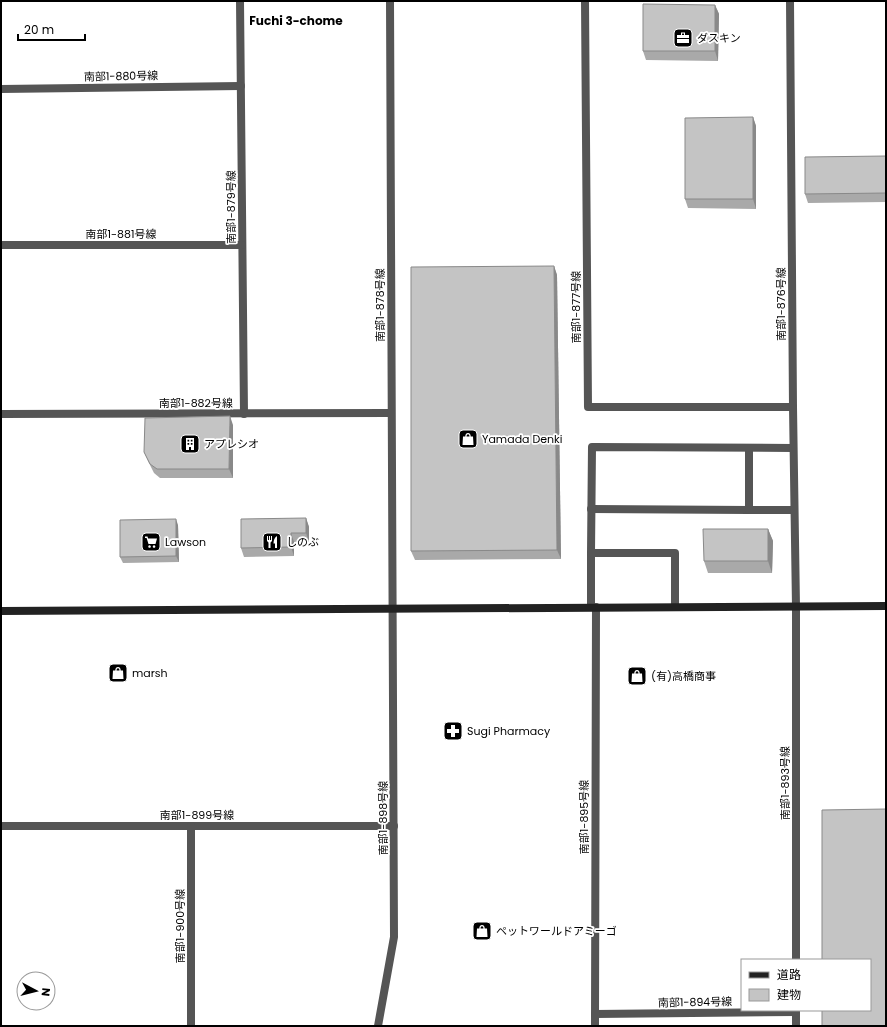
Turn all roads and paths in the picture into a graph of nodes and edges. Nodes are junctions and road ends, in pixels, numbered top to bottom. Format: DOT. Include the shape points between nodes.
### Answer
graph roads {
  1 [pos="240,1"];
  2 [pos="390,1"];
  3 [pos="585,1"];
  4 [pos="790,1"];
  5 [pos="241,86"];
  6 [pos="1,89"];
  7 [pos="242,244"];
  8 [pos="1,245"];
  9 [pos="793,407"];
  10 [pos="391,413"];
  11 [pos="1,414"];
  12 [pos="244,414"];
  13 [pos="749,448"];
  14 [pos="793,448"];
  15 [pos="591,510"];
  16 [pos="749,510"];
  17 [pos="794,510"];
  18 [pos="591,553"];
  19 [pos="886,606"];
  20 [pos="593,607"];
  21 [pos="674,607"];
  22 [pos="796,607"];
  23 [pos="393,608"];
  24 [pos="1,611"];
  25 [pos="1,826"];
  26 [pos="191,826"];
  27 [pos="394,826"];
  28 [pos="796,959"];
  29 [pos="796,1011"];
  30 [pos="595,1014"];
  31 [pos="191,1026"];
  32 [pos="378,1026"];
  33 [pos="595,1026"];
  34 [pos="796,1026"];
  1 -- 5 [label="street, 南部1-879号線"];
  2 -- 10 [label="street, 南部1-878号線"];
  3 -- 9 [label="street, 南部1-877号線" via="588,407"];
  4 -- 9 [label="street, 南部1-876号線"];
  5 -- 6 [label="street, 南部1-880号線"];
  5 -- 7 [label="street, 南部1-879号線"];
  7 -- 8 [label="street, 南部1-881号線"];
  7 -- 12 [label="street, 南部1-879号線"];
  9 -- 14 [label="street, 南部1-876号線"];
  10 -- 12 [label="street, 南部1-882号線"];
  10 -- 23 [label="street, 南部1-878号線"];
  11 -- 12 [label="street, 南部1-882号線"];
  13 -- 14 [label="street"];
  13 -- 15 [label="street, 南部1-895号線" via="592,448"];
  13 -- 16 [label="street"];
  14 -- 17 [label="street, 南部1-876号線"];
  15 -- 16 [label="street"];
  15 -- 18 [label="street, 南部1-895号線"];
  16 -- 17 [label="street"];
  17 -- 22 [label="street, 南部1-876号線"];
  18 -- 20 [label="street, 南部1-895号線"];
  18 -- 21 [label="street" via="675,553"];
  19 -- 22 [label="street"];
  20 -- 21 [label="street"];
  20 -- 23 [label="street"];
  20 -- 30 [label="street, 南部1-895号線"];
  21 -- 22 [label="street"];
  22 -- 28 [label="street, 南部1-893号線"];
  23 -- 24 [label="street"];
  23 -- 27 [label="street, 南部1-898号線"];
  25 -- 26 [label="street, 南部1-899号線"];
  26 -- 27 [label="street, 南部1-899号線"];
  26 -- 31 [label="street, 南部1-900号線"];
  27 -- 32 [label="street, 南部1-898号線" via="394,937"];
  29 -- 30 [label="street, 南部1-894号線"];
  29 -- 34 [label="street"];
  30 -- 33 [label="street, 南部1-895号線"];
}
